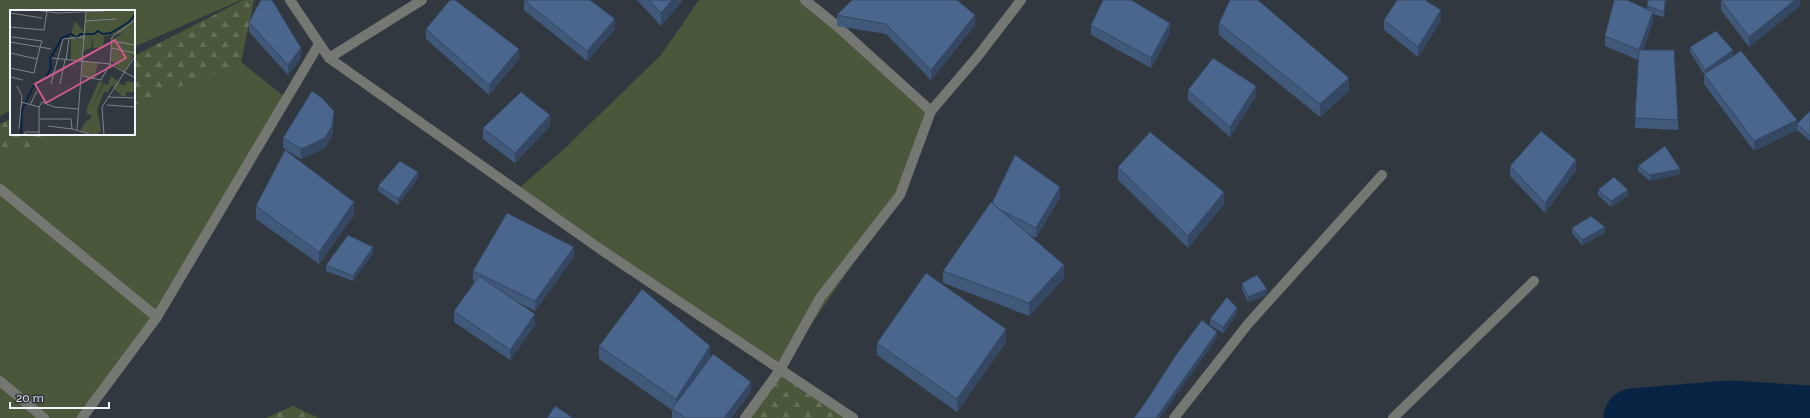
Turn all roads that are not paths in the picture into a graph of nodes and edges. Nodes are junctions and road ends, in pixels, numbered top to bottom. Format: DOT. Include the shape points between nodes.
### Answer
graph roads {
  1 [pos="290,0"];
  2 [pos="422,0"];
  3 [pos="805,0"];
  4 [pos="1021,0"];
  5 [pos="319,44"];
  6 [pos="329,58"];
  7 [pos="931,111"];
  8 [pos="1382,175"];
  9 [pos="0,189"];
  10 [pos="1534,281"];
  11 [pos="157,317"];
  12 [pos="780,370"];
  13 [pos="0,381"];
  14 [pos="44,418"];
  15 [pos="82,418"];
  16 [pos="745,418"];
  17 [pos="853,418"];
  18 [pos="1174,418"];
  19 [pos="1393,418"];
  1 -- 5 [label="street"];
  2 -- 6 [label="street"];
  3 -- 7 [label="street"];
  4 -- 7 [label="street"];
  5 -- 6 [label="street"];
  5 -- 11 [label="street"];
  6 -- 12 [label="street" via="600,249"];
  7 -- 12 [label="street" via="900,195 820,298"];
  8 -- 18 [label="street" via="1248,324"];
  9 -- 11 [label="street"];
  10 -- 19 [label="street"];
  11 -- 15 [label="street"];
  12 -- 16 [label="street"];
  12 -- 17 [label="street"];
  13 -- 14 [label="street"];
}
